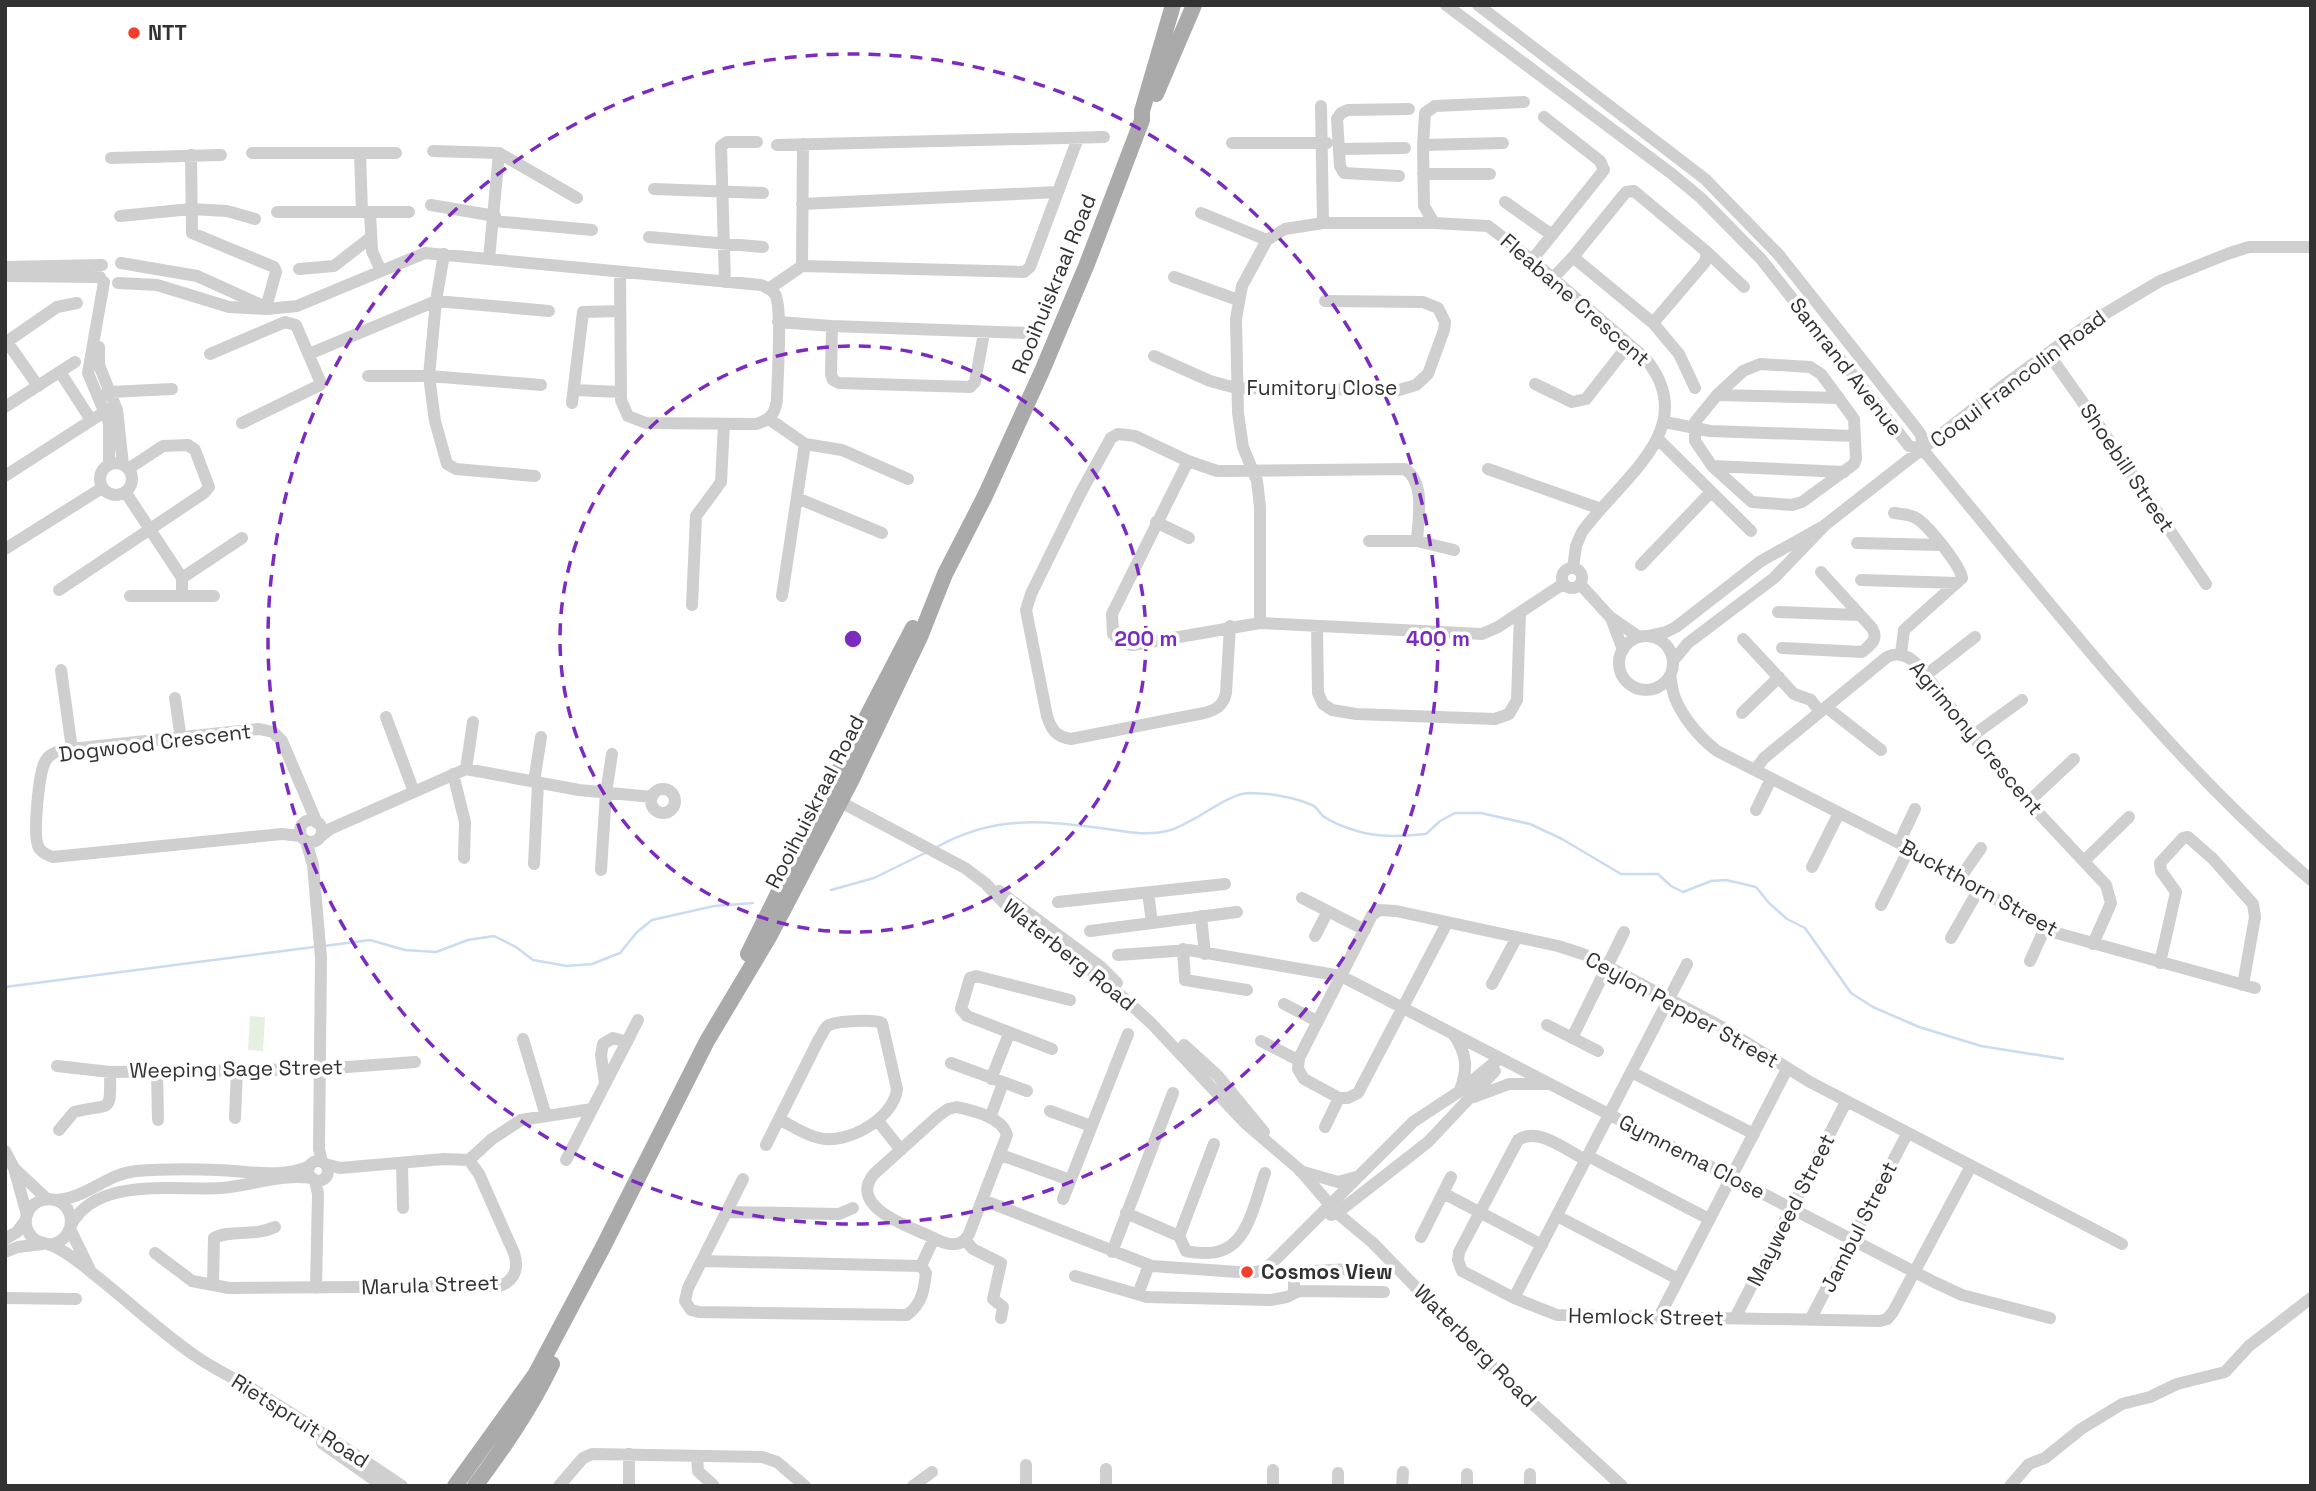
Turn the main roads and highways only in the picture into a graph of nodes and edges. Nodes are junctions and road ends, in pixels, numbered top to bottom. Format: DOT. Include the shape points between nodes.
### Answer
graph roads {
  1 [pos="1173,5"];
  2 [pos="1194,5"];
  3 [pos="1142,120"];
  4 [pos="603,1247"];
  5 [pos="455,1486"];
  6 [pos="475,1486"];
  1 -- 3 [label="main road, Rooihuiskraal Road"];
  2 -- 3 [label="main road, Rooihuiskraal Road"];
  3 -- 4 [label="main road, Rooihuiskraal Road" via="1087,264 985,496 927,602 833,798 720,1008"];
  4 -- 5 [label="main road, Rooihuiskraal Road" via="535,1376"];
  4 -- 6 [label="main road, Rooihuiskraal Road" via="531,1406"];
}
